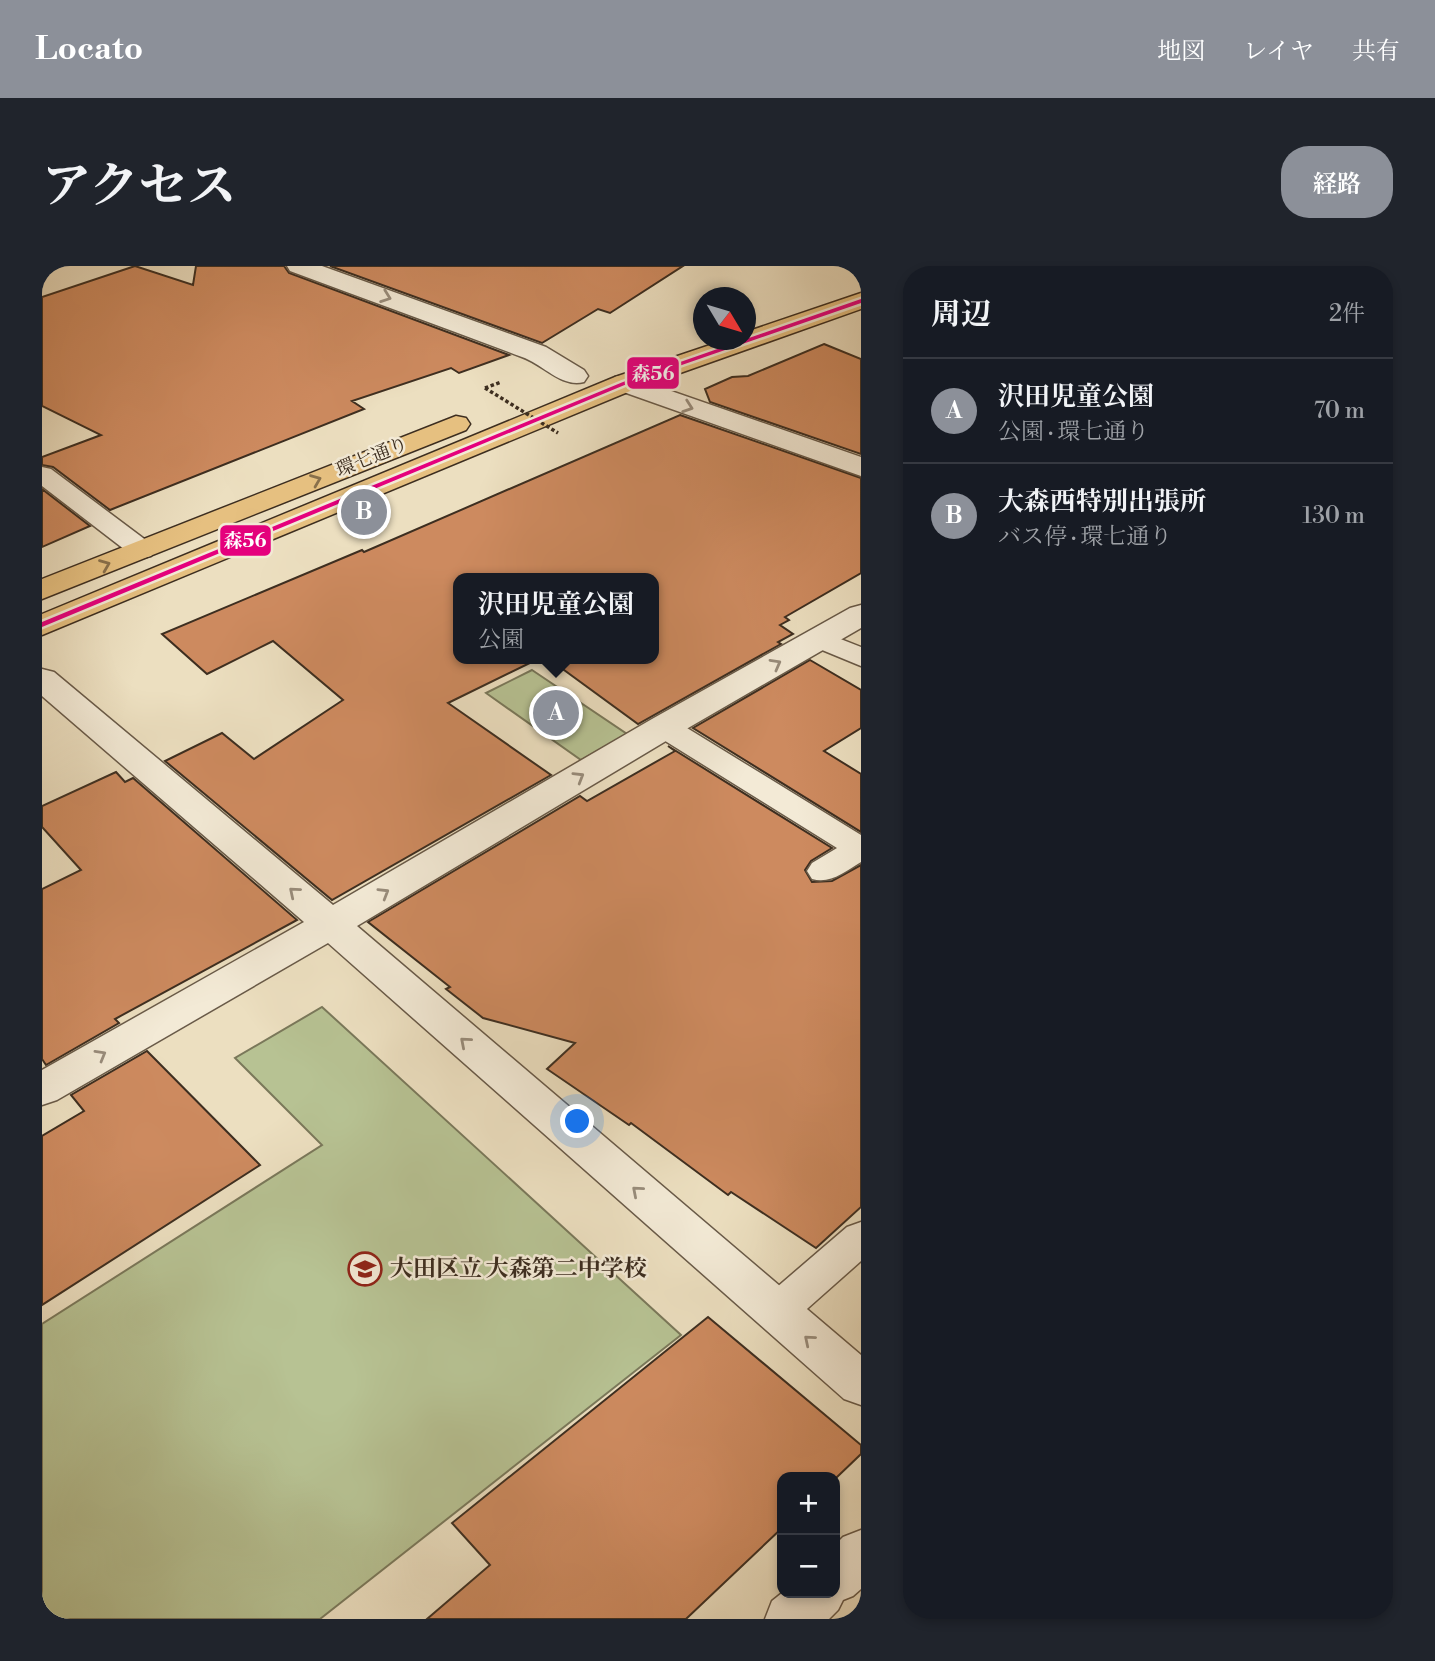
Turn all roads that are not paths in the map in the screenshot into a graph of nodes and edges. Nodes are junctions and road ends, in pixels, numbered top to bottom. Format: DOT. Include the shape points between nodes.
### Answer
graph roads {
  1 [pos="299,266"];
  2 [pos="861,301"];
  3 [pos="693,334"];
  4 [pos="575,376"];
  5 [pos="625,383"];
  6 [pos="861,467"];
  7 [pos="42,474"];
  8 [pos="142,550"];
  9 [pos="42,590"];
  10 [pos="861,615"];
  11 [pos="42,625"];
  12 [pos="820,639"];
  13 [pos="861,658"];
  14 [pos="42,680"];
  15 [pos="664,727"];
  16 [pos="861,848"];
  17 [pos="823,871"];
  18 [pos="331,924"];
  19 [pos="42,1089"];
  20 [pos="861,1238"];
  21 [pos="776,1312"];
  22 [pos="861,1384"];
  23 [pos="861,1555"];
  24 [pos="840,1574"];
  25 [pos="814,1598"];
  26 [pos="791,1619"];
  1 -- 4 [label="street, one-way" via="537,353"];
  2 -- 5 [label="main road, 環七通り"];
  3 -- 4 [label="main road, 環七通り"];
  8 -- 4 [label="main road, 環七通り, one-way"];
  5 -- 6 [label="street, one-way"];
  5 -- 11 [label="main road, 環七通り"];
  7 -- 8 [label="lane"];
  9 -- 8 [label="main road, 環七通り, one-way"];
  10 -- 12 [label="street"];
  12 -- 13 [label="lane"];
  15 -- 12 [label="street, one-way"];
  18 -- 14 [label="street, one-way"];
  15 -- 16 [label="lane"];
  18 -- 15 [label="street, one-way"];
  16 -- 17 [label="lane"];
  19 -- 18 [label="street, one-way"];
  21 -- 18 [label="street, one-way"];
  20 -- 21 [label="lane"];
  22 -- 21 [label="street, one-way"];
  23 -- 24 [label="street"];
  25 -- 26 [label="street"];
}
